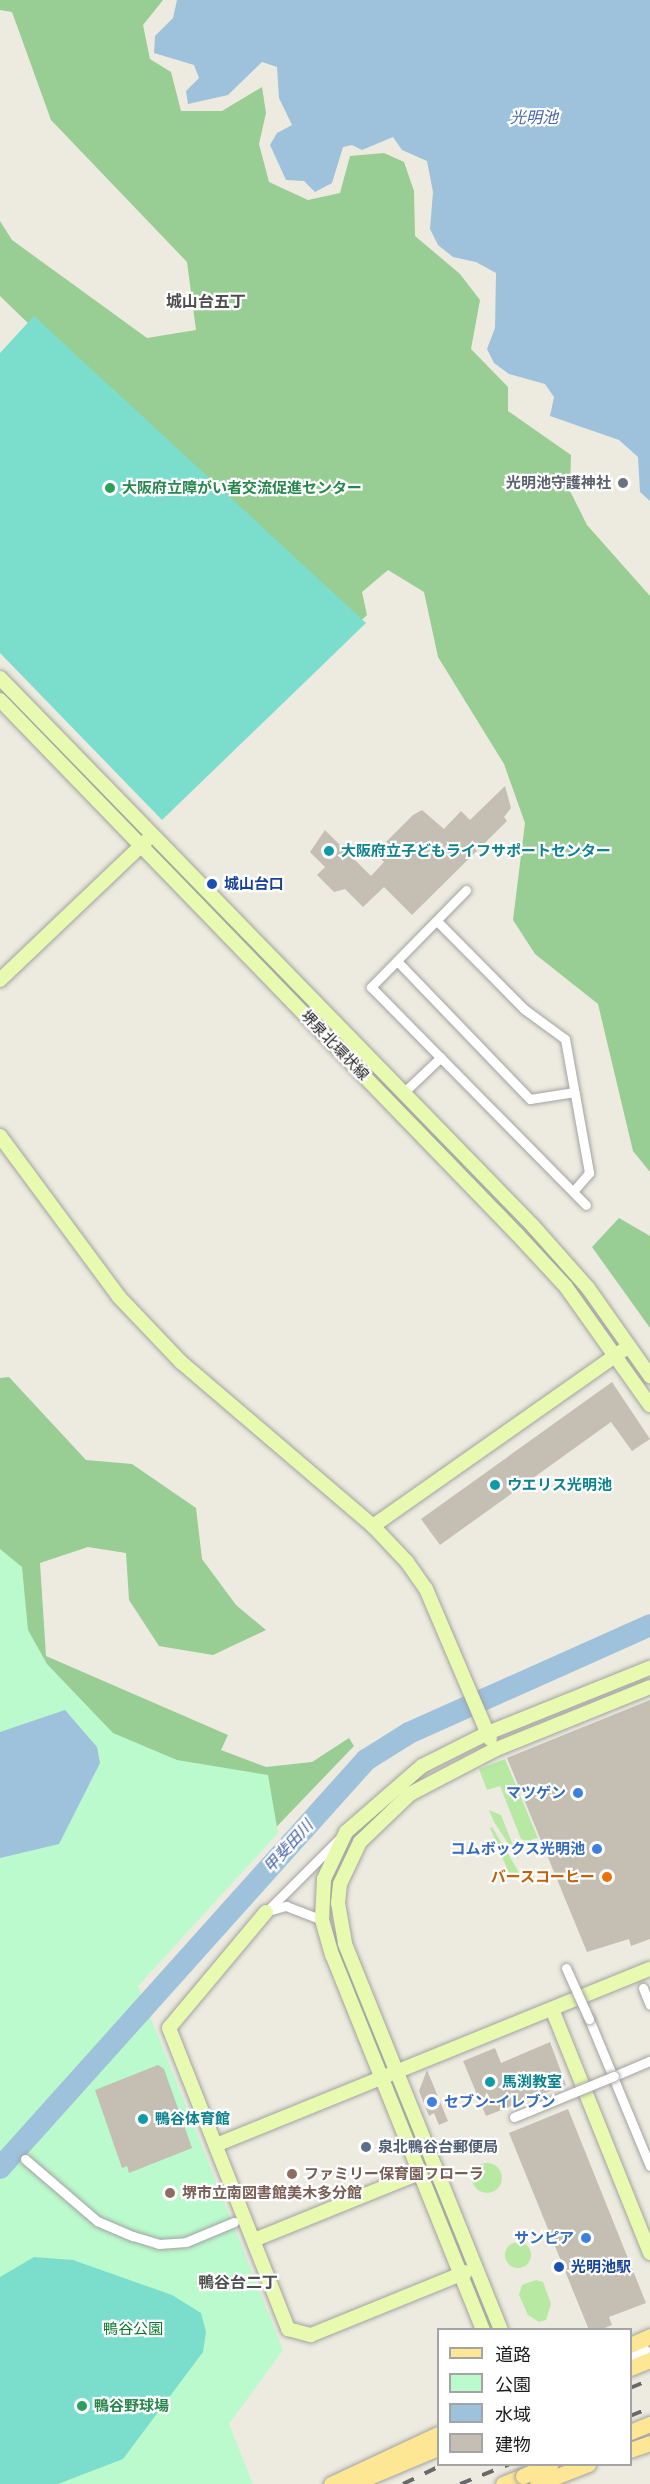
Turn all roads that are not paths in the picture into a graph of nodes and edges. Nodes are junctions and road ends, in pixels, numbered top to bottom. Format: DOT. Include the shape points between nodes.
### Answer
graph roads {
  1 [pos="0,678"];
  2 [pos="0,700"];
  3 [pos="152,834"];
  4 [pos="141,845"];
  5 [pos="466,890"];
  6 [pos="438,922"];
  7 [pos="398,962"];
  8 [pos="0,980"];
  9 [pos="441,1057"];
  10 [pos="574,1092"];
  11 [pos="403,1093"];
  12 [pos="0,1136"];
  13 [pos="574,1190"];
  14 [pos="586,1205"];
  15 [pos="630,1345"];
  16 [pos="617,1354"];
  17 [pos="650,1376"];
  18 [pos="650,1405"];
  19 [pos="373,1526"];
  20 [pos="650,1668"];
  21 [pos="650,1687"];
  22 [pos="486,1727"];
  23 [pos="494,1750"];
  24 [pos="346,1832"];
  25 [pos="266,1912"];
  26 [pos="322,1920"];
  27 [pos="566,1968"];
  28 [pos="650,1969"];
  29 [pos="643,1988"];
  30 [pos="650,2005"];
  31 [pos="552,2009"];
  32 [pos="650,2061"];
  33 [pos="398,2072"];
  34 [pos="614,2076"];
  35 [pos="381,2080"];
  36 [pos="514,2117"];
  37 [pos="216,2145"];
  38 [pos="25,2159"];
  39 [pos="650,2166"];
  40 [pos="419,2173"];
  41 [pos="234,2222"];
  42 [pos="254,2240"];
  43 [pos="650,2253"];
  44 [pos="476,2268"];
  45 [pos="459,2274"];
  46 [pos="482,2328"];
  47 [pos="500,2328"];
  48 [pos="644,2348"];
  49 [pos="632,2365"];
  50 [pos="650,2424"];
  51 [pos="632,2431"];
  52 [pos="437,2434"];
  53 [pos="650,2436"];
  54 [pos="632,2442"];
  55 [pos="650,2443"];
  56 [pos="437,2448"];
  57 [pos="632,2449"];
  58 [pos="538,2466"];
  59 [pos="558,2466"];
  60 [pos="561,2466"];
  61 [pos="583,2466"];
  62 [pos="331,2484"];
  63 [pos="352,2484"];
  64 [pos="503,2484"];
  65 [pos="537,2484"];
  66 [pos="545,2484"];
  67 [pos="563,2484"];
  1 -- 3 [label="street, 堺泉北環状線"];
  2 -- 4 [label="street, 堺泉北環状線"];
  3 -- 4 [label="street"];
  3 -- 11 [label="street, 堺泉北環状線"];
  4 -- 8 [label="street"];
  4 -- 16 [label="street, 堺泉北環状線" via="518,1234 566,1287"];
  5 -- 6 [label="street"];
  6 -- 7 [label="street"];
  6 -- 10 [label="street" via="524,1010 565,1039"];
  7 -- 9 [label="street" via="371,987"];
  7 -- 10 [label="street" via="530,1099"];
  9 -- 11 [label="street"];
  9 -- 13 [label="street"];
  10 -- 13 [label="street" via="589,1173"];
  11 -- 15 [label="street, 堺泉北環状線" via="533,1226"];
  12 -- 19 [label="street" via="119,1297 181,1362"];
  13 -- 14 [label="street"];
  15 -- 16 [label="street"];
  15 -- 17 [label="street, 堺泉北環状線"];
  16 -- 18 [label="street, 堺泉北環状線"];
  16 -- 19 [label="street"];
  19 -- 22 [label="street" via="426,1589"];
  20 -- 22 [label="street"];
  21 -- 23 [label="street"];
  22 -- 23 [label="street"];
  22 -- 24 [label="street" via="422,1766"];
  23 -- 33 [label="street" via="410,1794 360,1842 345,1867 338,1903 340,1927"];
  24 -- 25 [label="street"];
  24 -- 26 [label="street" via="324,1879"];
  25 -- 26 [label="street" via="286,1905"];
  25 -- 37 [label="street" via="170,2028"];
  26 -- 35 [label="street"];
  27 -- 34 [label="street, bridge"];
  28 -- 31 [label="street"];
  29 -- 30 [label="street"];
  31 -- 33 [label="street"];
  31 -- 43 [label="street"];
  32 -- 34 [label="street"];
  33 -- 35 [label="street"];
  33 -- 44 [label="street"];
  34 -- 36 [label="street, bridge"];
  34 -- 39 [label="street"];
  35 -- 37 [label="street"];
  35 -- 40 [label="street"];
  37 -- 42 [label="street"];
  38 -- 41 [label="street" via="97,2221 159,2244 186,2242"];
  40 -- 42 [label="street"];
  40 -- 45 [label="street"];
  42 -- 45 [label="street" via="288,2329 300,2335 311,2335"];
  44 -- 45 [label="street"];
  44 -- 47 [label="street"];
  45 -- 46 [label="street"];
  48 -- 49 [label="main road"];
  50 -- 51 [label="main road"];
  52 -- 62 [label="main road"];
  53 -- 54 [label="street"];
  55 -- 57 [label="main road"];
  56 -- 63 [label="main road"];
  58 -- 66 [label="street"];
  59 -- 64 [label="main road, bridge"];
  60 -- 67 [label="street"];
  61 -- 65 [label="main road, bridge"];
}
